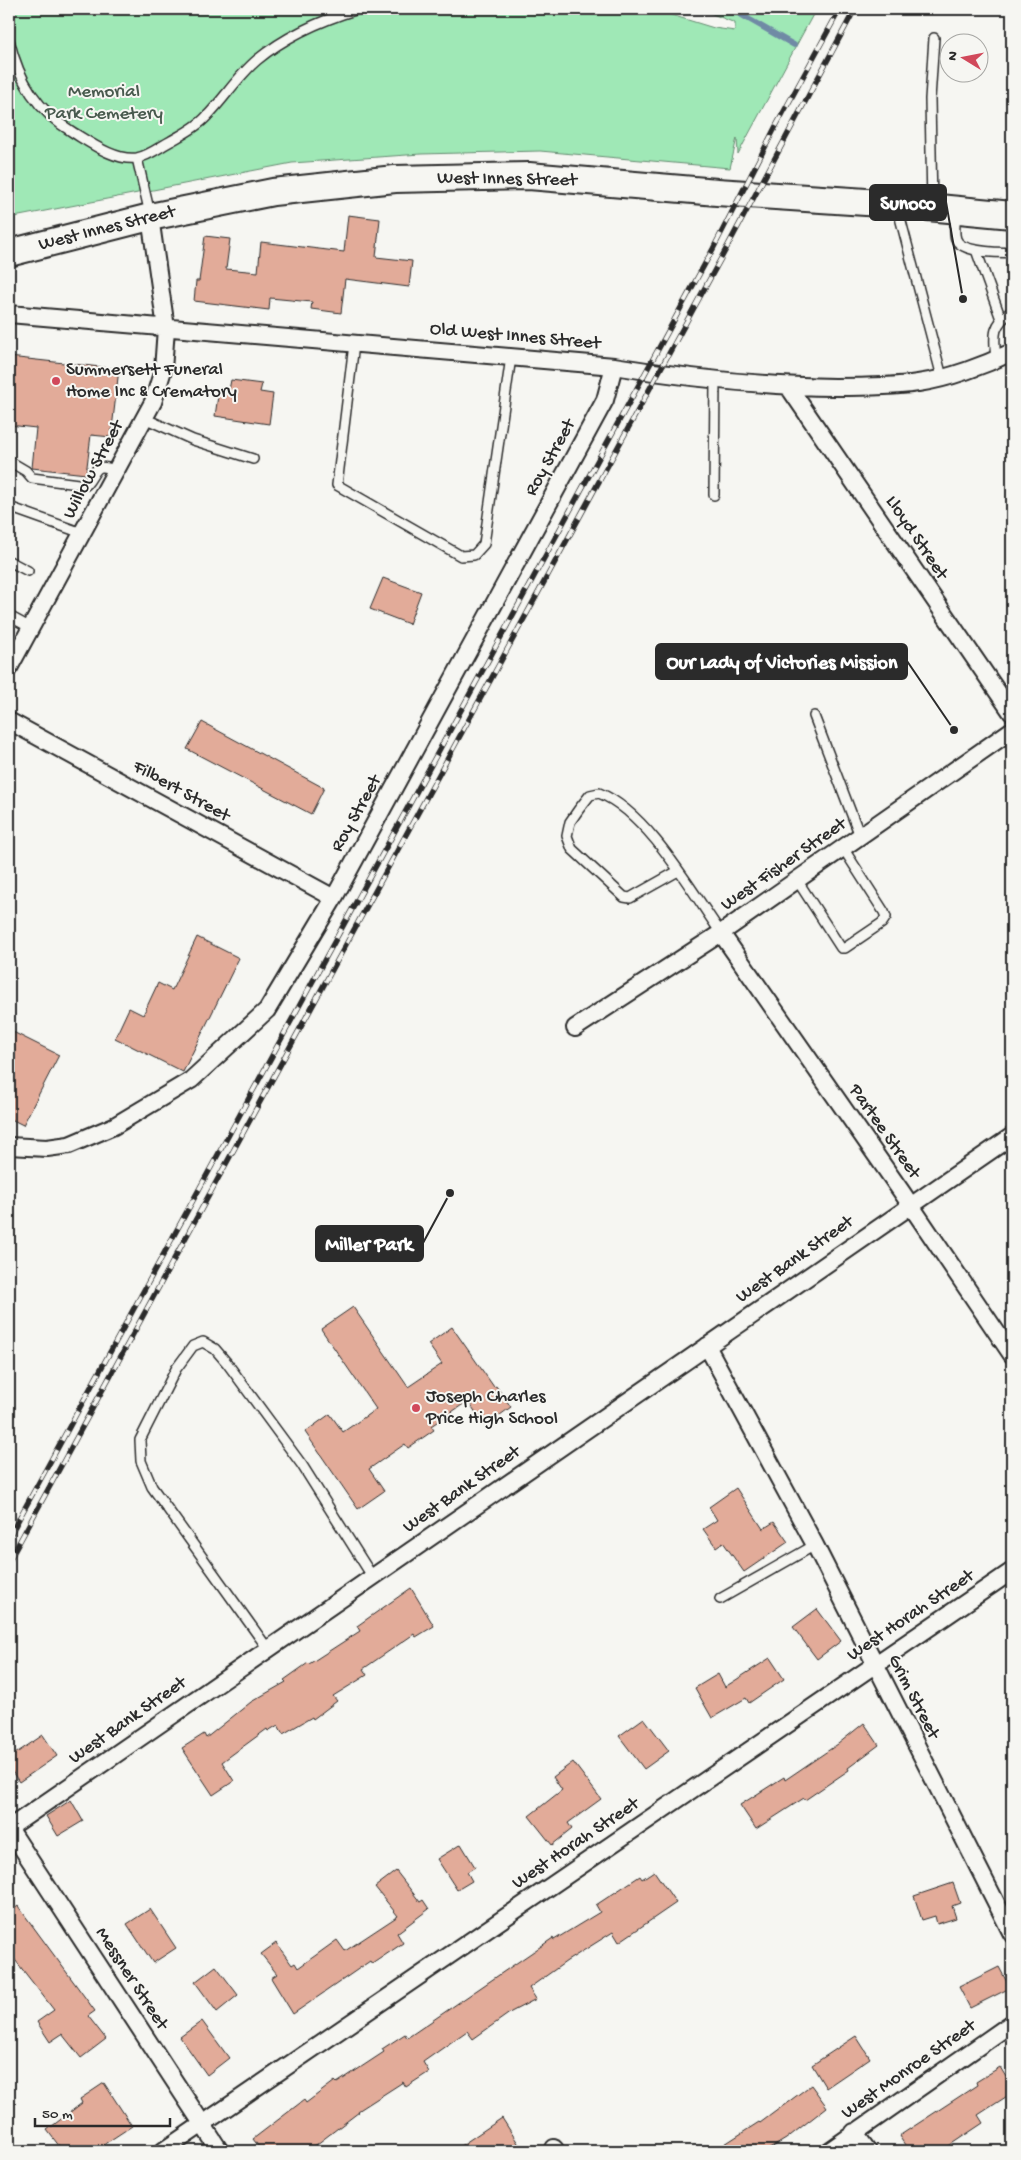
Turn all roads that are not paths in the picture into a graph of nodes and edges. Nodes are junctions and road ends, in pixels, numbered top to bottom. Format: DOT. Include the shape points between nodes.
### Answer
graph roads {
  1 [pos="358,9"];
  2 [pos="934,38"];
  3 [pos="9,40"];
  4 [pos="137,158"];
  5 [pos="896,204"];
  6 [pos="944,209"];
  7 [pos="1012,215"];
  8 [pos="150,217"];
  9 [pos="976,250"];
  10 [pos="9,253"];
  11 [pos="1012,253"];
  12 [pos="1012,311"];
  13 [pos="9,314"];
  14 [pos="1001,319"];
  15 [pos="166,328"];
  16 [pos="354,344"];
  17 [pos="1012,352"];
  18 [pos="511,357"];
  19 [pos="996,360"];
  20 [pos="614,366"];
  21 [pos="942,377"];
  22 [pos="715,379"];
  23 [pos="788,386"];
  24 [pos="144,418"];
  25 [pos="253,460"];
  26 [pos="9,461"];
  27 [pos="116,470"];
  28 [pos="714,495"];
  29 [pos="9,507"];
  30 [pos="82,533"];
  31 [pos="9,561"];
  32 [pos="28,571"];
  33 [pos="9,616"];
  34 [pos="31,628"];
  35 [pos="9,668"];
  36 [pos="1012,713"];
  37 [pos="814,716"];
  38 [pos="9,721"];
  39 [pos="1012,730"];
  40 [pos="860,836"];
  41 [pos="843,848"];
  42 [pos="678,871"];
  43 [pos="797,880"];
  44 [pos="334,898"];
  45 [pos="721,933"];
  46 [pos="575,1028"];
  47 [pos="1012,1136"];
  48 [pos="9,1146"];
  49 [pos="911,1205"];
  50 [pos="707,1346"];
  51 [pos="1012,1355"];
  52 [pos="815,1545"];
  53 [pos="1012,1571"];
  54 [pos="372,1576"];
  55 [pos="720,1599"];
  56 [pos="268,1649"];
  57 [pos="875,1665"];
  58 [pos="9,1828"];
  59 [pos="1012,1934"];
  60 [pos="1012,2023"];
  61 [pos="202,2124"];
  62 [pos="854,2132"];
  63 [pos="163,2151"];
  64 [pos="220,2151"];
  65 [pos="829,2151"];
  66 [pos="868,2151"];
  1 -- 4 [label="lane" via="328,18 287,39 256,61 205,118 183,135"];
  2 -- 6 [label="lane" via="930,98"];
  3 -- 4 [label="lane" via="15,66 38,104 67,129 97,147 120,156"];
  4 -- 8 [label="lane"];
  5 -- 6 [label="main road, West Innes Street"];
  5 -- 8 [label="main road, West Innes Street" via="529,176 395,180 273,192"];
  5 -- 21 [label="lane"];
  6 -- 7 [label="main road, West Innes Street"];
  6 -- 9 [label="lane" via="963,247"];
  8 -- 10 [label="main road, West Innes Street"];
  8 -- 15 [label="street, Willow Street"];
  9 -- 11 [label="lane"];
  9 -- 14 [label="lane"];
  12 -- 14 [label="lane"];
  13 -- 15 [label="street, Old West Innes Street"];
  14 -- 19 [label="lane" via="995,328"];
  15 -- 16 [label="street, Old West Innes Street"];
  15 -- 24 [label="street, Willow Street" via="163,370"];
  16 -- 18 [label="street, Old West Innes Street"];
  16 -- 18 [label="lane" via="337,485 462,556 474,554 484,544"];
  17 -- 19 [label="street, Old West Innes Street"];
  18 -- 20 [label="street, Old West Innes Street"];
  19 -- 21 [label="street, Old West Innes Street"];
  20 -- 22 [label="street, Old West Innes Street"];
  20 -- 44 [label="street, Roy Street" via="605,400"];
  21 -- 23 [label="street, Old West Innes Street" via="920,383 876,387"];
  22 -- 23 [label="street, Old West Innes Street"];
  22 -- 28 [label="lane"];
  23 -- 36 [label="street, Lloyd Street"];
  24 -- 25 [label="lane" via="193,440"];
  24 -- 27 [label="street, Willow Street"];
  26 -- 27 [label="lane" via="32,478 86,485 98,468"];
  27 -- 30 [label="street, Willow Street"];
  29 -- 30 [label="lane"];
  30 -- 34 [label="street, Willow Street"];
  31 -- 32 [label="lane"];
  33 -- 34 [label="lane"];
  34 -- 35 [label="street, Willow Street"];
  37 -- 40 [label="lane"];
  38 -- 44 [label="street, Filbert Street"];
  39 -- 40 [label="street, West Fisher Street"];
  40 -- 41 [label="street, West Fisher Street"];
  41 -- 43 [label="street, West Fisher Street"];
  41 -- 43 [label="lane" via="884,912 886,917 882,923 841,948"];
  42 -- 42 [label="lane" via="632,814 599,792 590,795 570,822 567,836 572,849 624,897 630,898"];
  42 -- 45 [label="lane"];
  43 -- 45 [label="street, West Fisher Street"];
  44 -- 48 [label="street, Roy Street" via="267,1010 190,1080 114,1126 69,1145 47,1148"];
  45 -- 46 [label="street, West Fisher Street"];
  45 -- 49 [label="street, Partee Street"];
  47 -- 49 [label="street, West Bank Street"];
  49 -- 50 [label="street, West Bank Street"];
  49 -- 51 [label="street, Partee Street"];
  50 -- 52 [label="street, Grim Street"];
  50 -- 54 [label="street, West Bank Street"];
  52 -- 55 [label="lane"];
  52 -- 57 [label="street, Grim Street"];
  53 -- 57 [label="street, West Horah Street"];
  54 -- 56 [label="street, West Bank Street"];
  54 -- 56 [label="lane" via="302,1465 215,1349 203,1342 192,1346 176,1369 140,1440 141,1461 152,1486"];
  56 -- 58 [label="street, West Bank Street"];
  57 -- 59 [label="street, Grim Street"];
  57 -- 61 [label="street, West Horah Street"];
  58 -- 61 [label="street, Messner Street"];
  60 -- 62 [label="street, West Monroe Street"];
  61 -- 63 [label="street, West Horah Street"];
  61 -- 64 [label="street, Messner Street"];
  62 -- 65 [label="street, West Monroe Street"];
  62 -- 66 [label="street"];
}
